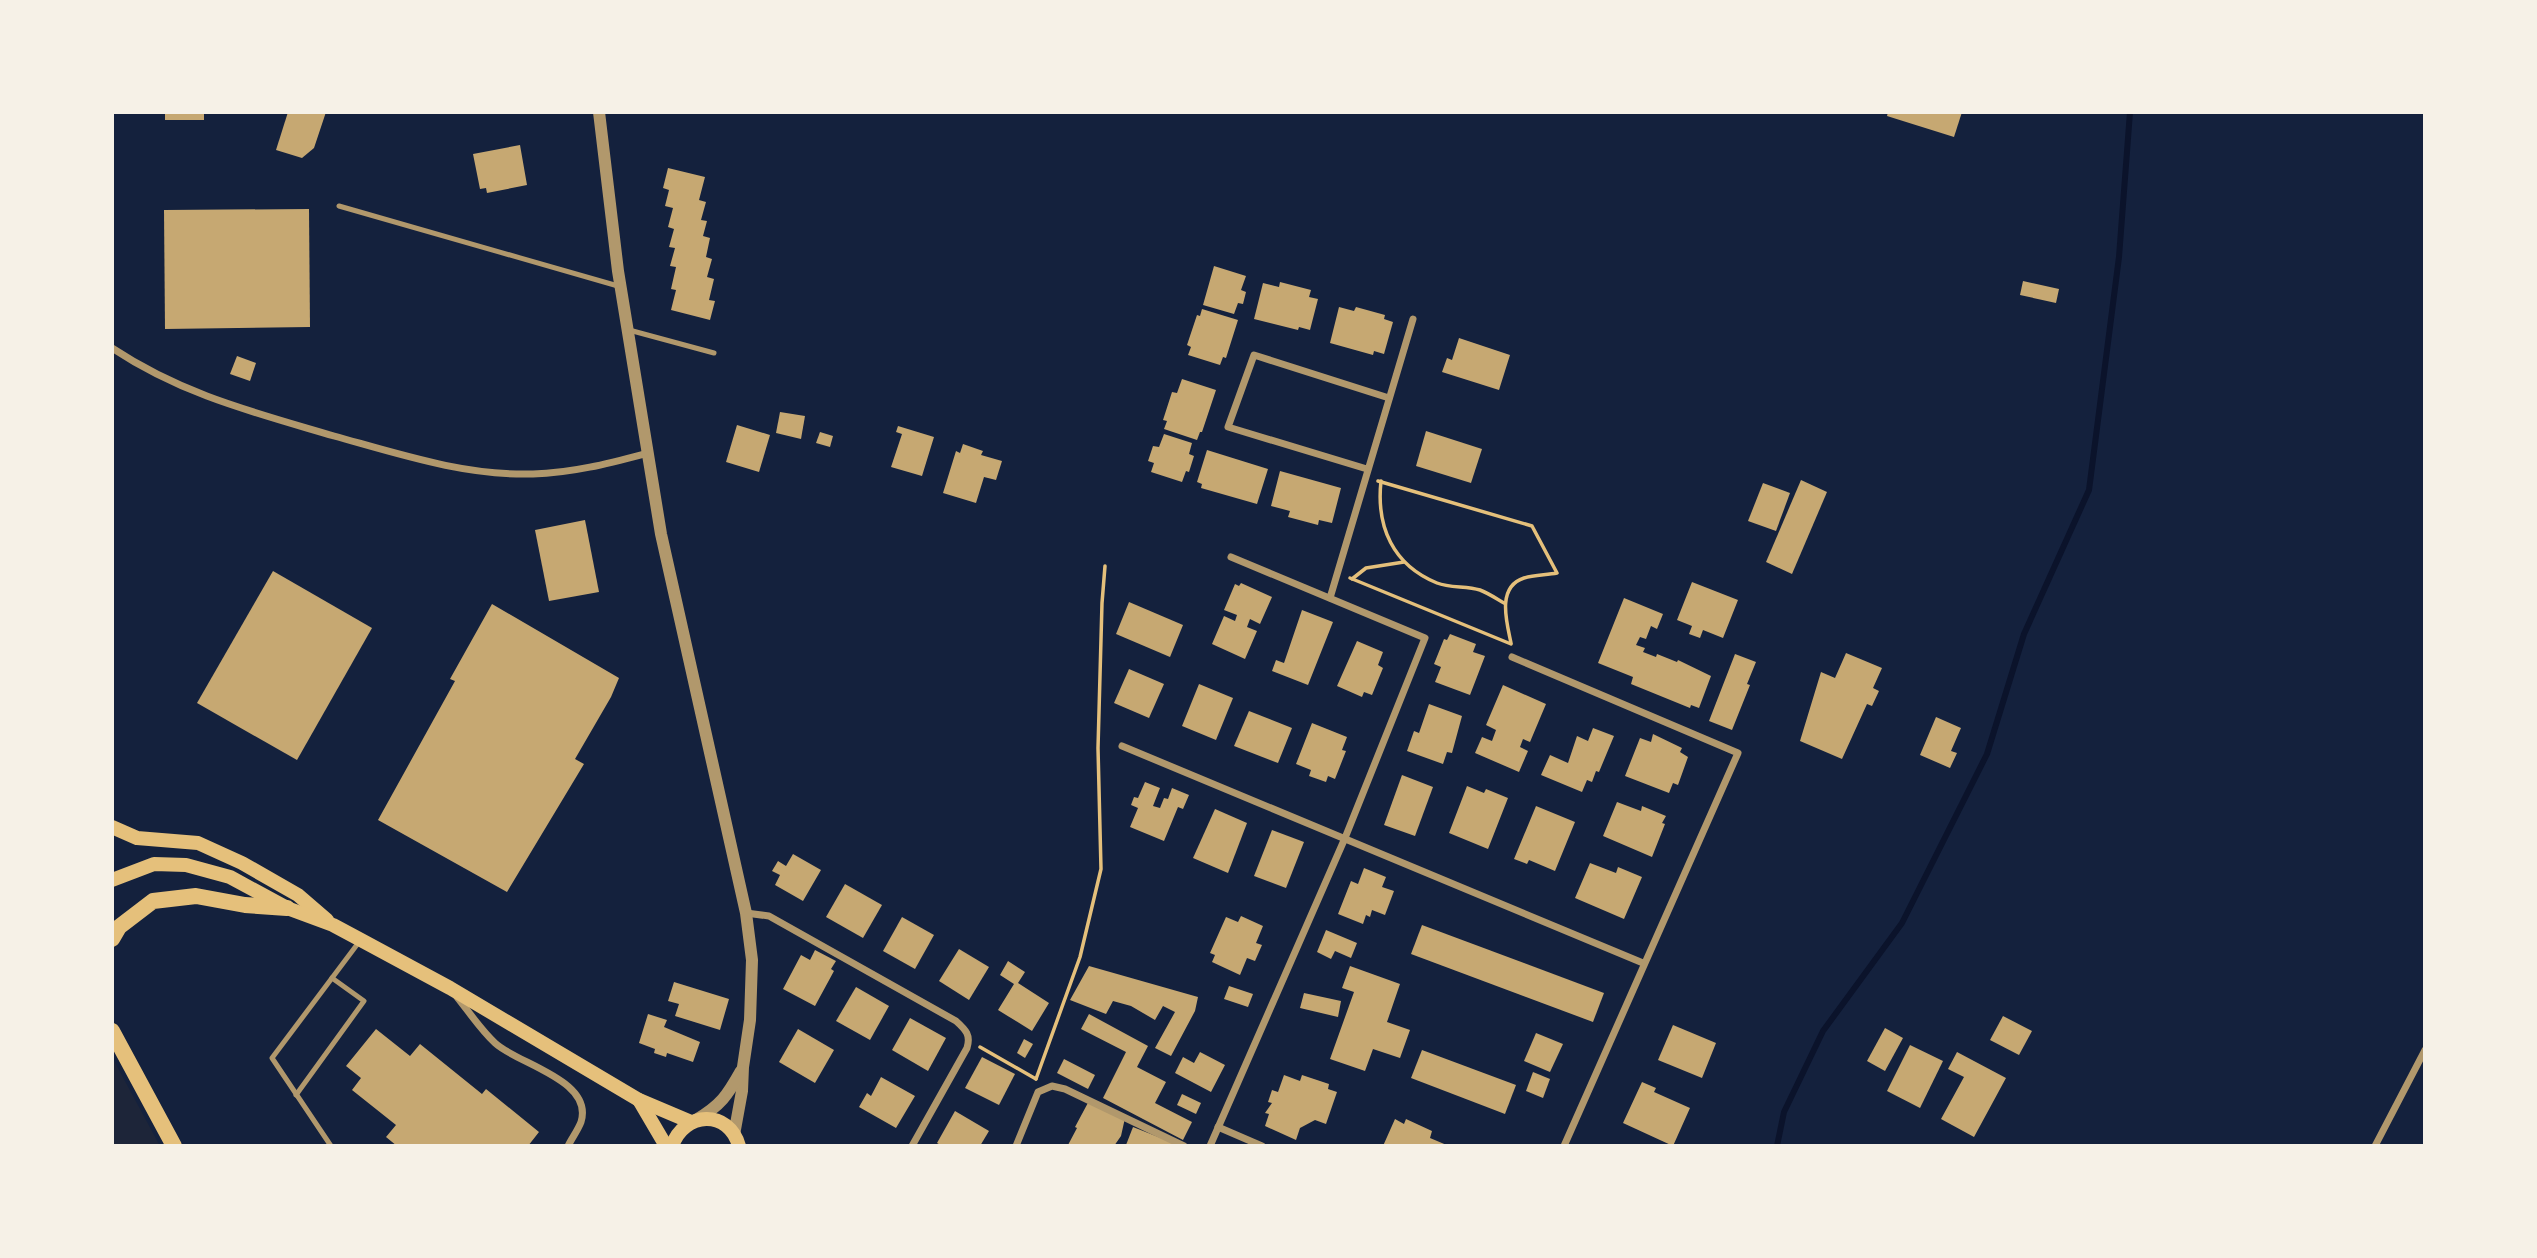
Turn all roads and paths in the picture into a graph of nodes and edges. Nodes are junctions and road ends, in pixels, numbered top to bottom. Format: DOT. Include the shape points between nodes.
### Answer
graph roads {
  1 [pos="599,112"];
  2 [pos="339,206"];
  3 [pos="621,287"];
  4 [pos="1413,319"];
  5 [pos="629,330"];
  6 [pos="112,348"];
  7 [pos="714,353"];
  8 [pos="1389,398"];
  9 [pos="648,453"];
  10 [pos="1366,474"];
  11 [pos="1381,481"];
  12 [pos="1231,557"];
  13 [pos="1404,562"];
  14 [pos="1105,566"];
  15 [pos="1338,572"];
  16 [pos="1352,579"];
  17 [pos="1330,598"];
  18 [pos="1504,603"];
  19 [pos="1511,643"];
  20 [pos="1512,657"];
  21 [pos="1122,746"];
  22 [pos="112,827"];
  23 [pos="1345,838"];
  24 [pos="112,880"];
  25 [pos="287,908"];
  26 [pos="746,913"];
  27 [pos="333,925"];
  28 [pos="112,939"];
  29 [pos="361,940"];
  30 [pos="1643,963"];
  31 [pos="332,978"];
  32 [pos="450,988"];
  33 [pos="112,1031"];
  34 [pos="970,1040"];
  35 [pos="2425,1050"];
  36 [pos="743,1067"];
  37 [pos="296,1095"];
  38 [pos="639,1100"];
  39 [pos="693,1121"];
  40 [pos="1218,1127"];
  41 [pos="737,1140"];
  42 [pos="174,1146"];
  43 [pos="331,1146"];
  44 [pos="568,1146"];
  45 [pos="666,1146"];
  46 [pos="672,1146"];
  47 [pos="912,1146"];
  48 [pos="1016,1146"];
  49 [pos="1184,1146"];
  50 [pos="1210,1146"];
  51 [pos="1262,1146"];
  52 [pos="1564,1146"];
  53 [pos="2375,1146"];
  1 -- 3 [label="street"];
  2 -- 3 [label="lane"];
  3 -- 5 [label="street"];
  4 -- 8 [label="street"];
  5 -- 7 [label="lane"];
  5 -- 9 [label="street"];
  6 -- 9 [label="street" via="145,370 219,403 483,473 586,469"];
  8 -- 10 [label="street"];
  8 -- 10 [label="street" via="1254,355 1228,427"];
  9 -- 26 [label="street" via="661,534"];
  10 -- 11 [label="path"];
  10 -- 15 [label="street"];
  11 -- 13 [label="path" via="1383,523"];
  11 -- 18 [label="path" via="1532,526 1557,573 1521,579"];
  12 -- 17 [label="street"];
  13 -- 16 [label="path" via="1366,568"];
  13 -- 18 [label="path" via="1440,584 1480,590"];
  14 -- 34 [label="path" via="1098,748 1101,869 1080,957 1036,1079"];
  15 -- 16 [label="path"];
  15 -- 17 [label="street"];
  16 -- 19 [label="path"];
  17 -- 23 [label="street" via="1425,638"];
  18 -- 19 [label="path"];
  19 -- 20 [label="path"];
  20 -- 30 [label="street" via="1738,754"];
  21 -- 23 [label="street"];
  22 -- 27 [label="main road" via="137,838 198,843 298,895"];
  23 -- 30 [label="street"];
  23 -- 40 [label="street"];
  24 -- 25 [label="main road" via="154,864 186,865 230,877"];
  25 -- 27 [label="main road"];
  25 -- 28 [label="main road" via="196,896 153,901 120,926"];
  26 -- 34 [label="street" via="769,916 956,1021"];
  26 -- 36 [label="street" via="752,960"];
  27 -- 29 [label="main road"];
  29 -- 31 [label="lane"];
  29 -- 32 [label="main road"];
  30 -- 52 [label="street"];
  31 -- 37 [label="lane" via="272,1058"];
  31 -- 37 [label="lane" via="364,1001"];
  32 -- 38 [label="main road"];
  32 -- 44 [label="street" via="495,1044 571,1090 582,1113"];
  33 -- 42 [label="main road"];
  34 -- 47 [label="street"];
  35 -- 53 [label="street"];
  36 -- 39 [label="street" via="718,1107"];
  36 -- 41 [label="street"];
  37 -- 43 [label="lane"];
  38 -- 39 [label="main road"];
  38 -- 45 [label="main road"];
  39 -- 41 [label="main road" via="718,1121"];
  39 -- 46 [label="main road" via="682,1128"];
  40 -- 50 [label="street"];
  40 -- 51 [label="street"];
  48 -- 49 [label="street" via="1038,1092 1052,1086"];
}
